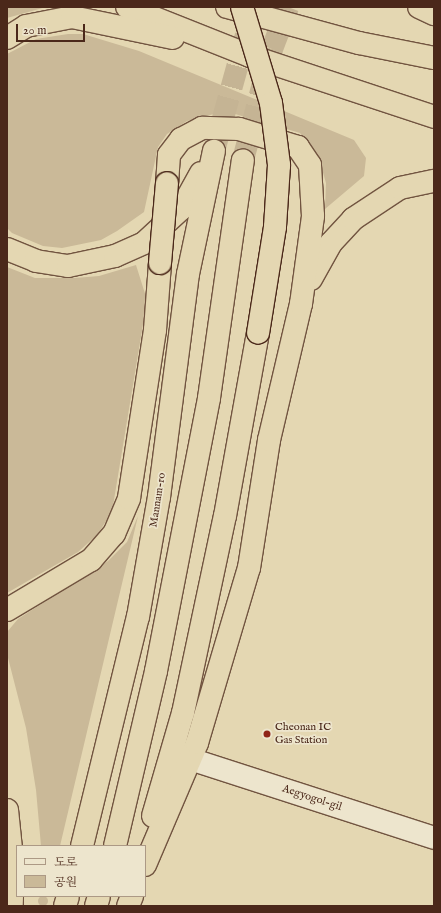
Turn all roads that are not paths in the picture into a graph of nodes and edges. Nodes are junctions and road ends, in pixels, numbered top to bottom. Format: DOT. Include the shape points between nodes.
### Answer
graph roads {
  1 [pos="127,7"];
  2 [pos="227,7"];
  3 [pos="242,7"];
  4 [pos="419,7"];
  5 [pos="434,14"];
  6 [pos="7,38"];
  7 [pos="250,56"];
  8 [pos="434,58"];
  9 [pos="434,117"];
  10 [pos="243,160"];
  11 [pos="434,181"];
  12 [pos="7,249"];
  13 [pos="301,304"];
  14 [pos="7,610"];
  15 [pos="190,759"];
  16 [pos="7,810"];
  17 [pos="434,838"];
  18 [pos="82,845"];
  19 [pos="115,845"];
  20 [pos="145,845"];
  21 [pos="146,863"];
  22 [pos="12,906"];
  1 -- 7 [label="highway"];
  2 -- 8 [label="highway" via="360,43"];
  3 -- 20 [label="highway, bridge" via="257,48 271,103 279,165 275,227 225,516 184,705"];
  4 -- 5 [label="highway"];
  6 -- 7 [label="highway" via="26,26 72,17 120,25"];
  7 -- 9 [label="highway"];
  10 -- 19 [label="highway" via="209,398 156,671"];
  11 -- 13 [label="highway" via="400,188 353,219 331,243"];
  12 -- 18 [label="highway, Mannam-ro" via="36,261 68,266 114,256 144,243 181,209 214,151 188,274 159,497 138,617"];
  13 -- 14 [label="highway, bridge" via="313,216 313,179 310,165 298,147 240,129 202,128 174,146 169,155 155,330 129,498 114,534 91,560"];
  13 -- 15 [label="highway" via="269,440 249,568"];
  15 -- 17 [label="lane, Aegyogol-gil"];
  15 -- 21 [label="highway"];
  16 -- 22 [label="highway" via="14,868"];
}
